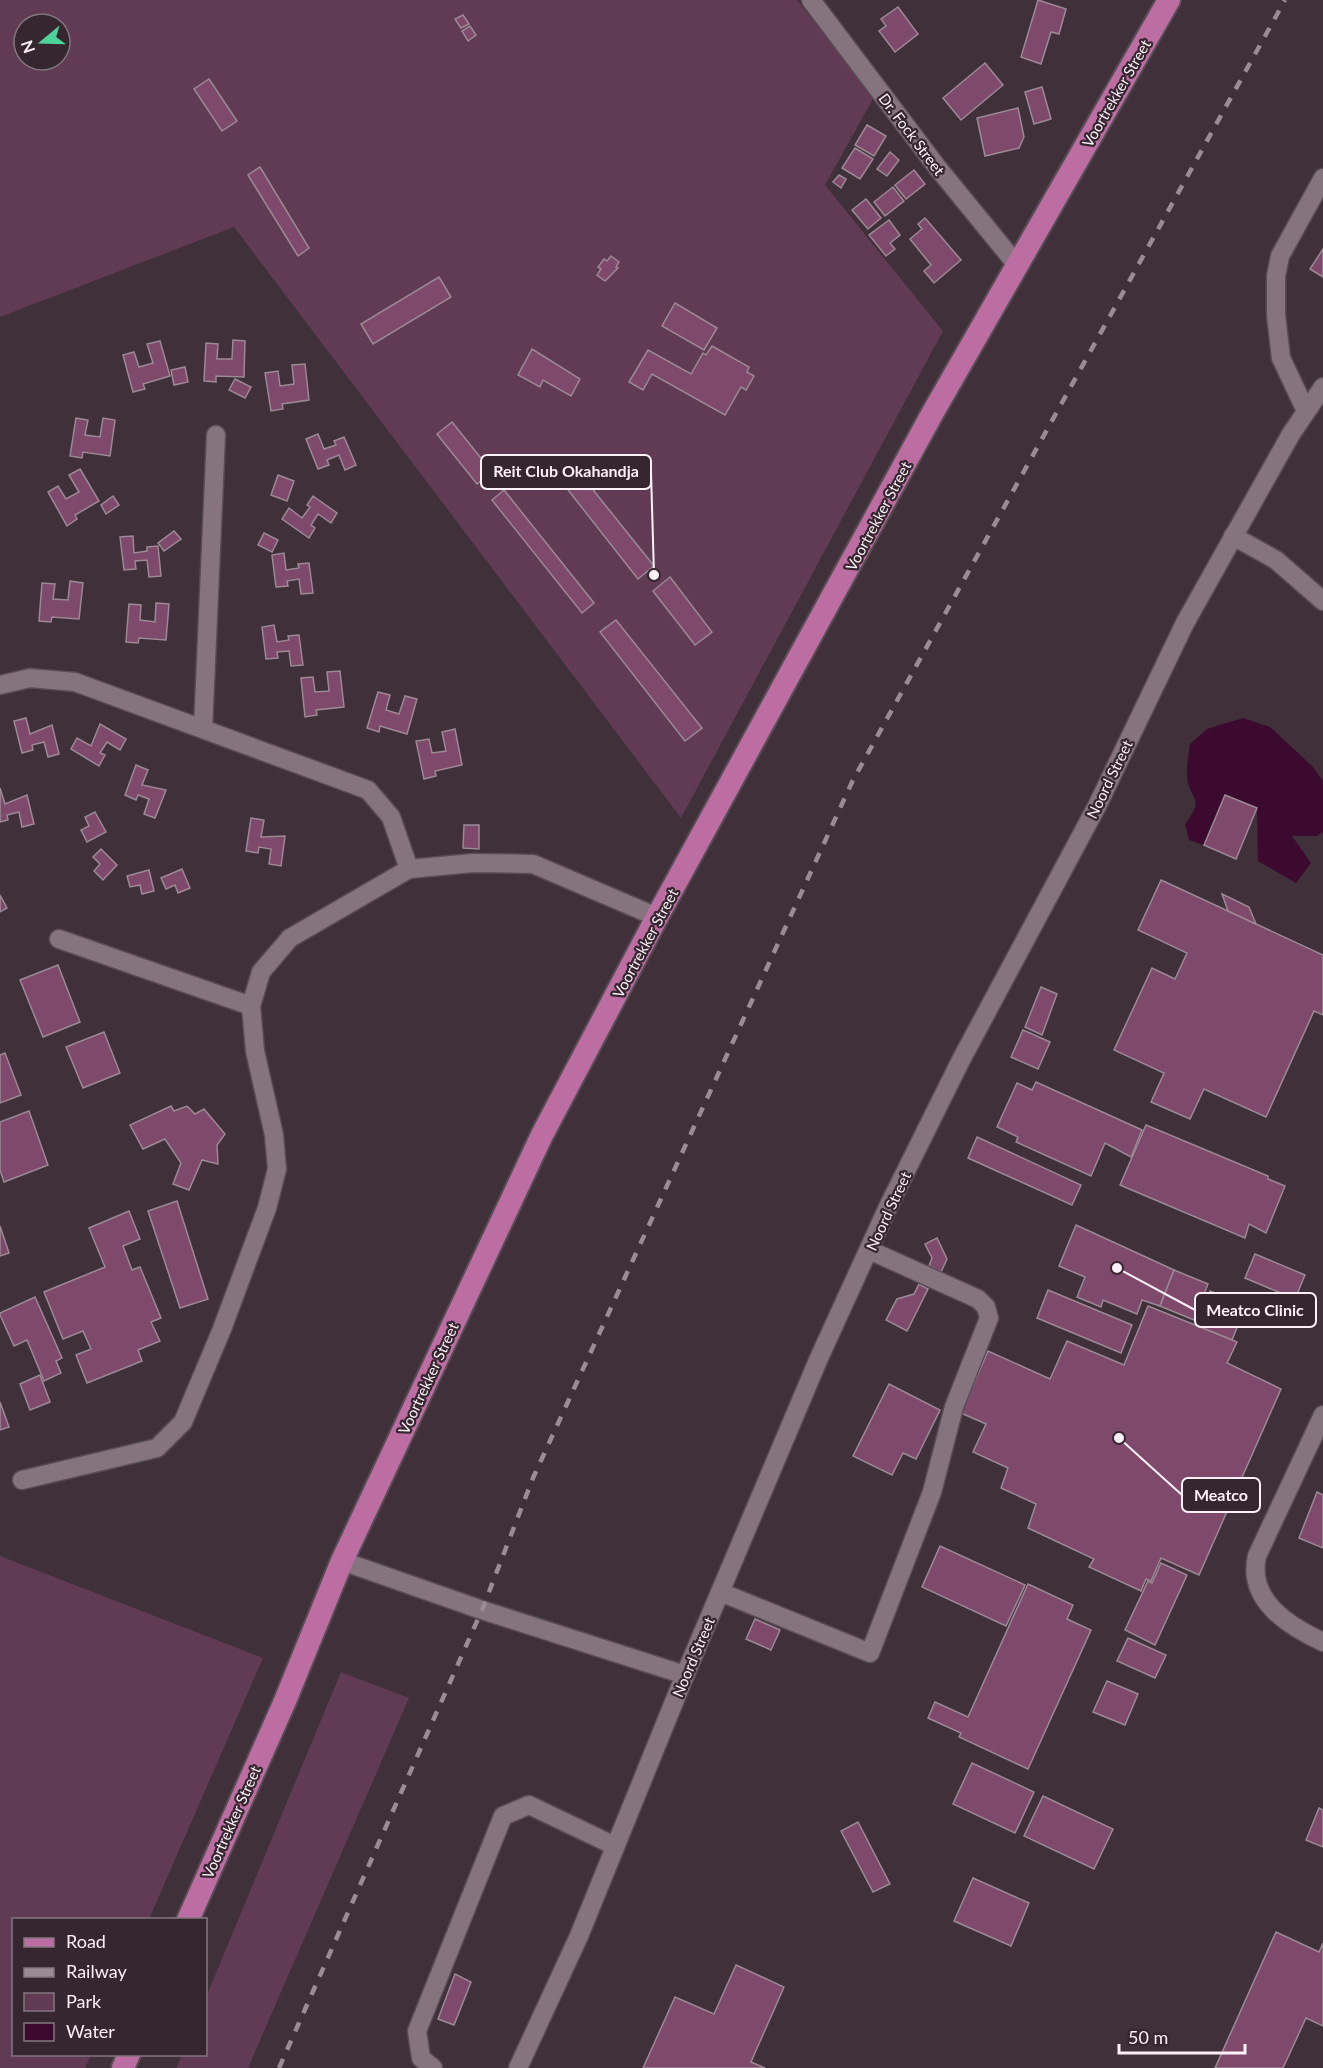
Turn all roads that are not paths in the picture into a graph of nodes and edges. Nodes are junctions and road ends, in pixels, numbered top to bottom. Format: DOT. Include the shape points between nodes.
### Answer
graph roads {
  1 [pos="811,0"];
  2 [pos="1169,0"];
  3 [pos="1323,178"];
  4 [pos="1017,265"];
  5 [pos="1323,387"];
  6 [pos="1306,411"];
  7 [pos="216,435"];
  8 [pos="1233,536"];
  9 [pos="1323,601"];
  10 [pos="0,685"];
  11 [pos="203,729"];
  12 [pos="409,868"];
  13 [pos="657,917"];
  14 [pos="59,939"];
  15 [pos="251,1006"];
  16 [pos="869,1250"];
  17 [pos="1323,1414"];
  18 [pos="22,1480"];
  19 [pos="342,1562"];
  20 [pos="720,1592"];
  21 [pos="1323,1642"];
  22 [pos="685,1675"];
  23 [pos="615,1846"];
  24 [pos="190,1918"];
  25 [pos="433,2068"];
  26 [pos="518,2068"];
  1 -- 4 [label="street, Dr. Fock Street" via="937,167"];
  2 -- 4 [label="main road, Voortrekker Street"];
  3 -- 6 [label="street" via="1280,256 1276,276 1281,358"];
  4 -- 13 [label="main road, Voortrekker Street"];
  5 -- 6 [label="street, Noord Street"];
  6 -- 8 [label="street, Noord Street"];
  7 -- 11 [label="street"];
  8 -- 9 [label="street" via="1276,560"];
  8 -- 16 [label="street, Noord Street" via="961,1060"];
  10 -- 11 [label="street" via="30,678 75,682"];
  11 -- 12 [label="street" via="368,790 391,818"];
  12 -- 13 [label="street" via="533,864"];
  12 -- 15 [label="street" via="290,938 261,972"];
  13 -- 19 [label="main road, Voortrekker Street" via="542,1136"];
  14 -- 15 [label="street"];
  15 -- 18 [label="street" via="255,1051 274,1135 277,1169 267,1208 183,1422 157,1448"];
  16 -- 20 [label="street, Noord Street"];
  16 -- 20 [label="street" via="978,1299 990,1318 954,1407 932,1492 870,1653"];
  17 -- 21 [label="street" via="1257,1556 1254,1572 1258,1589 1268,1604 1300,1632"];
  19 -- 22 [label="street"];
  19 -- 24 [label="main road, Voortrekker Street"];
  20 -- 22 [label="street, Noord Street"];
  22 -- 23 [label="street, Noord Street"];
  23 -- 25 [label="street" via="529,1805 503,1816 417,2031 421,2058"];
  23 -- 26 [label="street, Noord Street" via="579,1936"];
}
